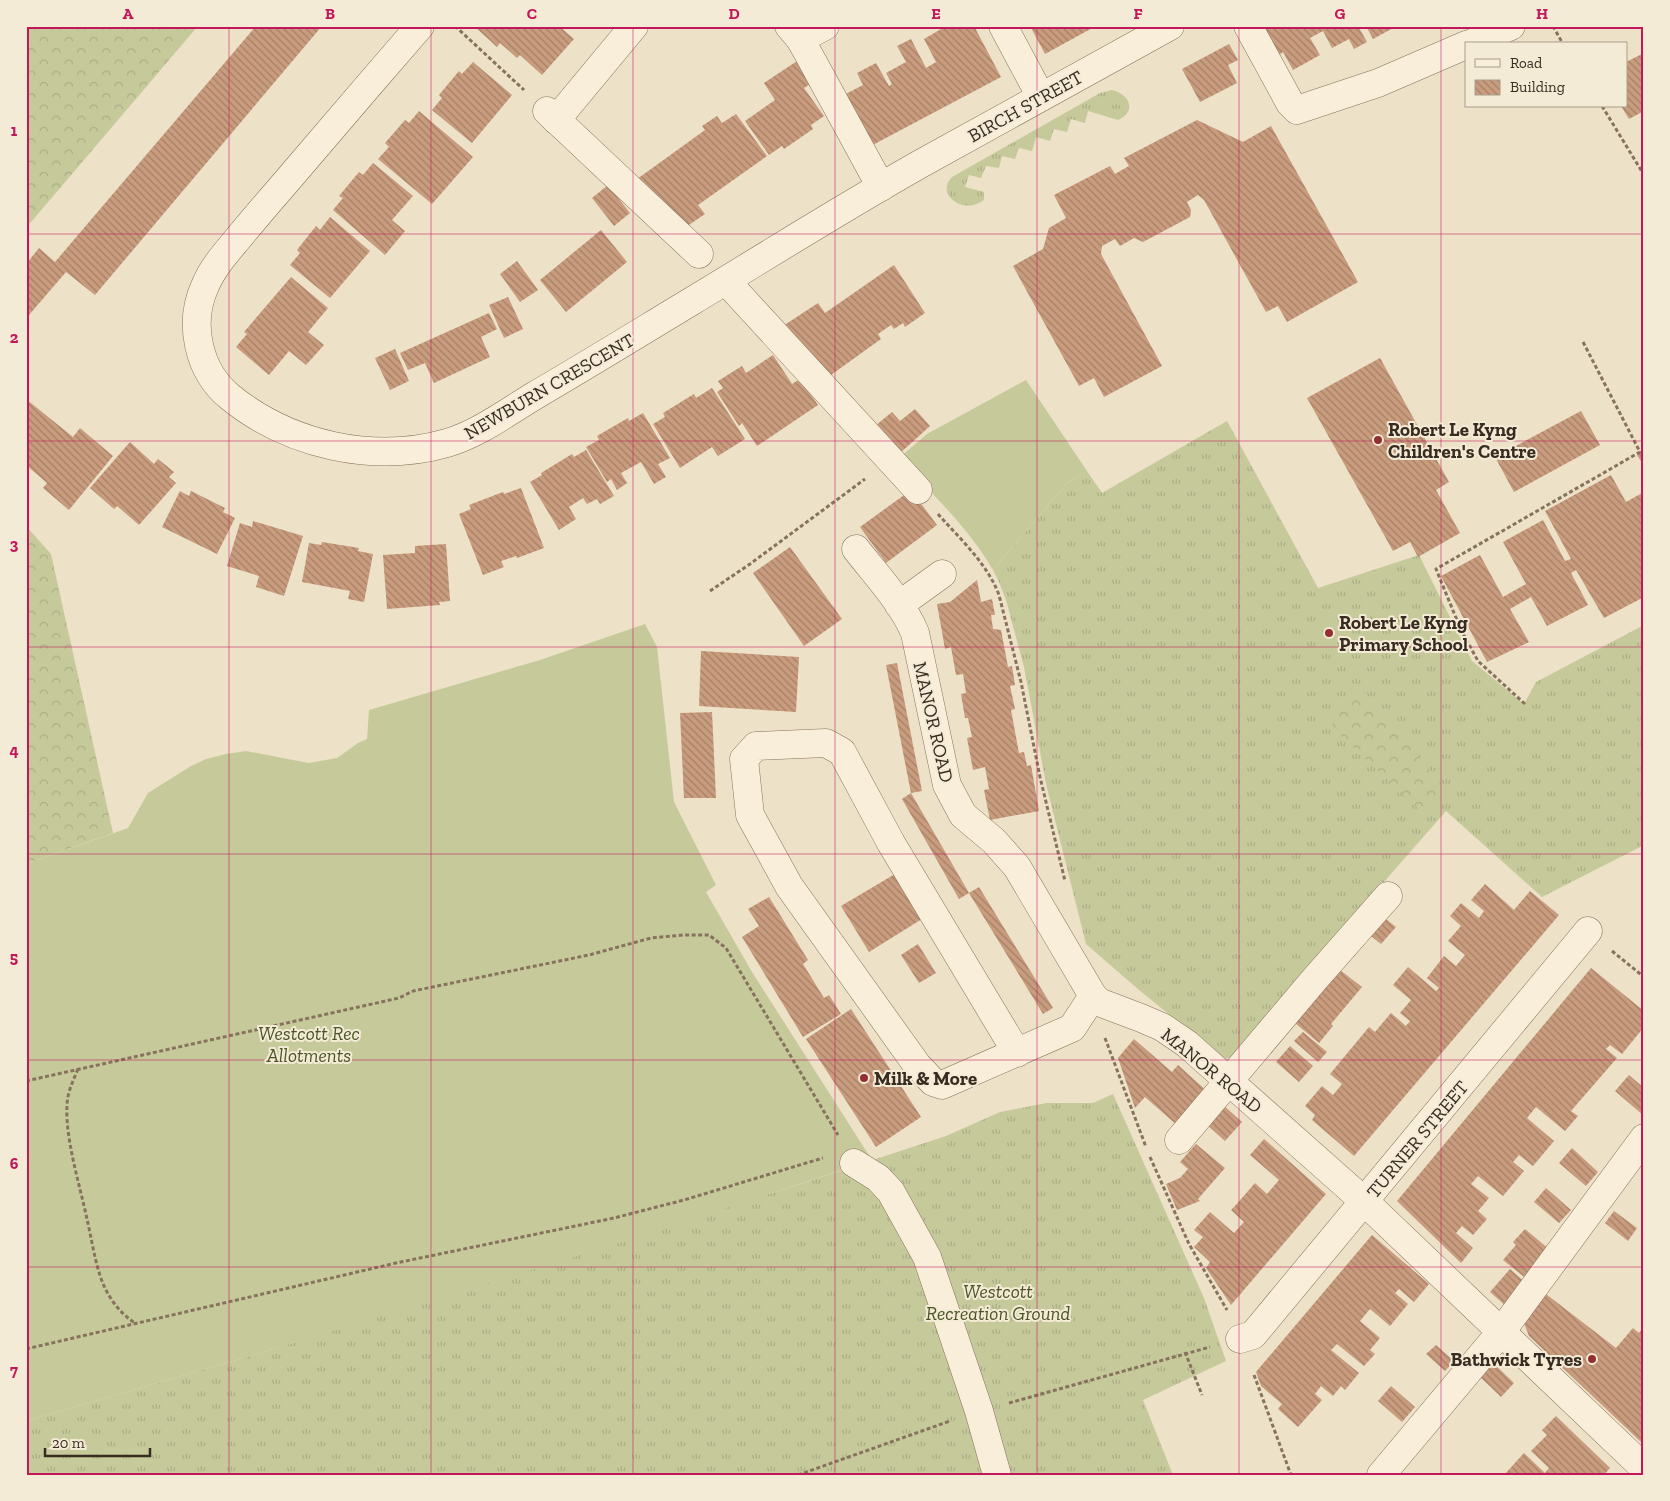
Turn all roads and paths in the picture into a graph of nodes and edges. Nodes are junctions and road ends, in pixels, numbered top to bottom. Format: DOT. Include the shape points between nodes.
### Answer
graph roads {
  1 [pos="420,26"];
  2 [pos="454,26"];
  3 [pos="634,26"];
  4 [pos="825,26"];
  5 [pos="1003,26"];
  6 [pos="1170,26"];
  7 [pos="1248,26"];
  8 [pos="1511,26"];
  9 [pos="1553,26"];
  10 [pos="794,33"];
  11 [pos="1473,42"];
  12 [pos="1563,42"];
  13 [pos="1465,45"];
  14 [pos="1041,97"];
  15 [pos="1603,108"];
  16 [pos="551,116"];
  17 [pos="1644,175"];
  18 [pos="881,187"];
  19 [pos="699,254"];
  20 [pos="726,281"];
  21 [pos="1582,340"];
  22 [pos="892,460"];
  23 [pos="918,490"];
  24 [pos="856,549"];
  25 [pos="942,574"];
  26 [pos="710,591"];
  27 [pos="899,605"];
  28 [pos="1525,704"];
  29 [pos="1066,889"];
  30 [pos="1388,896"];
  31 [pos="1588,932"];
  32 [pos="1644,976"];
  33 [pos="1093,996"];
  34 [pos="1102,1031"];
  35 [pos="1016,1053"];
  36 [pos="78,1069"];
  37 [pos="1228,1080"];
  38 [pos="26,1081"];
  39 [pos="840,1138"];
  40 [pos="1644,1138"];
  41 [pos="1179,1140"];
  42 [pos="826,1157"];
  43 [pos="854,1163"];
  44 [pos="1365,1202"];
  45 [pos="136,1324"];
  46 [pos="1500,1332"];
  47 [pos="1240,1339"];
  48 [pos="26,1349"];
  49 [pos="1185,1352"];
  50 [pos="1254,1375"];
  51 [pos="1202,1396"];
  52 [pos="979,1411"];
  53 [pos="1644,1468"];
  54 [pos="798,1475"];
  55 [pos="997,1475"];
  56 [pos="1290,1475"];
  57 [pos="1381,1475"];
  1 -- 20 [label="street, NEWBURN CRESCENT" via="254,218 205,285 197,316 198,344 210,372 225,394 256,416 291,434 327,445 392,451 444,444 483,427"];
  2 -- 16 [label="path"];
  3 -- 16 [label="street"];
  4 -- 10 [label="street"];
  5 -- 14 [label="street"];
  6 -- 14 [label="street, BIRCH STREET"];
  7 -- 13 [label="street" via="1290,103 1298,110 1378,83"];
  8 -- 11 [label="street"];
  9 -- 12 [label="path"];
  10 -- 18 [label="street"];
  14 -- 18 [label="street, BIRCH STREET"];
  15 -- 17 [label="path"];
  16 -- 19 [label="street"];
  18 -- 20 [label="street, NEWBURN CRESCENT"];
  20 -- 22 [label="street"];
  21 -- 28 [label="path" via="1640,452 1436,569 1461,630 1478,661"];
  22 -- 23 [label="street"];
  22 -- 26 [label="path"];
  23 -- 29 [label="path" via="987,571 996,589 1021,682"];
  24 -- 27 [label="street, MANOR ROAD"];
  25 -- 27 [label="street"];
  27 -- 33 [label="street, MANOR ROAD" via="915,633 947,785 963,815 994,841 1017,867"];
  30 -- 37 [label="street"];
  31 -- 32 [label="path"];
  31 -- 44 [label="street, TURNER STREET"];
  33 -- 35 [label="street" via="1072,1028"];
  33 -- 37 [label="street, MANOR ROAD" via="1099,1002 1162,1027"];
  34 -- 47 [label="path" via="1156,1172 1189,1244"];
  35 -- 35 [label="street" via="890,843 842,752 826,743 756,746 744,759 750,815 789,886 917,1065 933,1082 942,1085"];
  36 -- 38 [label="path"];
  36 -- 39 [label="path" via="399,998 413,991 589,955 651,938 709,935 726,948"];
  36 -- 45 [label="path" via="66,1104 67,1119 95,1253 103,1284 113,1302 124,1316"];
  37 -- 41 [label="street"];
  37 -- 44 [label="street, MANOR ROAD"];
  40 -- 46 [label="street"];
  42 -- 45 [label="path" via="614,1218 396,1263"];
  43 -- 52 [label="street" via="878,1178 891,1192 927,1256"];
  44 -- 46 [label="street, MANOR ROAD"];
  44 -- 47 [label="street, TURNER STREET" via="1253,1335"];
  45 -- 48 [label="path"];
  46 -- 53 [label="street, MANOR ROAD"];
  46 -- 57 [label="street"];
  47 -- 49 [label="path"];
  49 -- 51 [label="path"];
  49 -- 52 [label="path"];
  50 -- 56 [label="path"];
  52 -- 54 [label="path"];
  52 -- 55 [label="street"];
}
